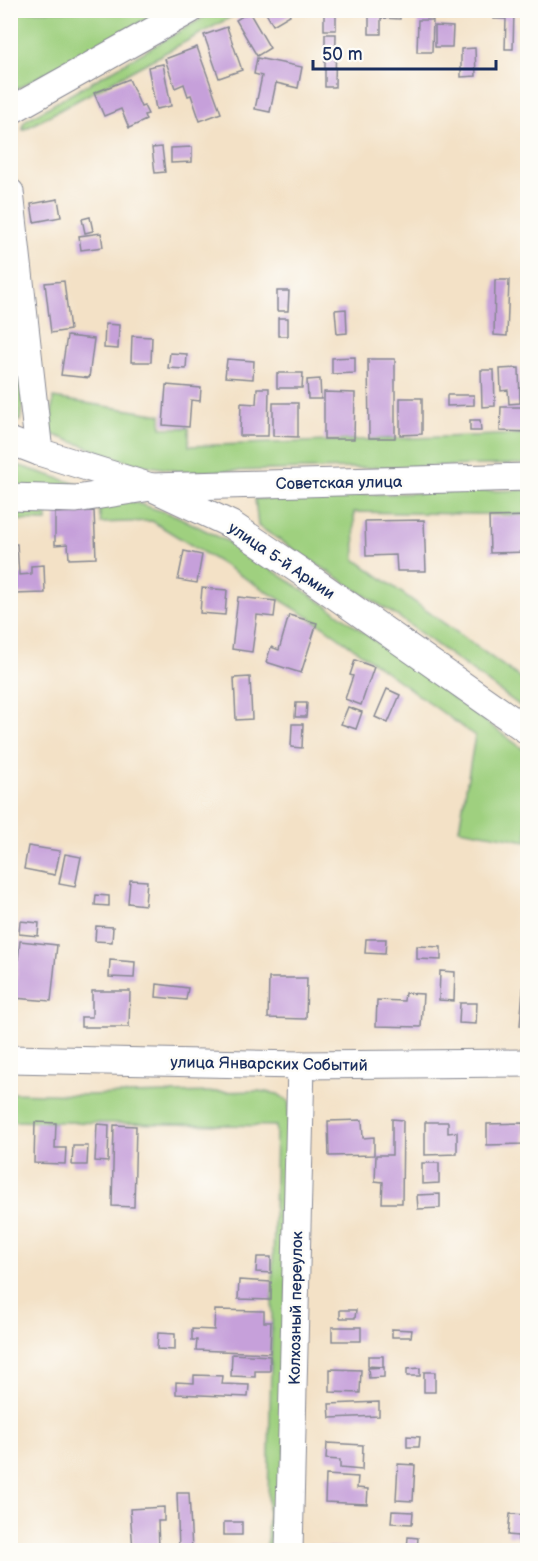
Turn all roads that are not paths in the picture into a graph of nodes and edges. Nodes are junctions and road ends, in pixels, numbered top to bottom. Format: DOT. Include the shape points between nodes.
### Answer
graph roads {
  1 [pos="190,10"];
  2 [pos="10,111"];
  3 [pos="10,192"];
  4 [pos="10,441"];
  5 [pos="39,452"];
  6 [pos="528,477"];
  7 [pos="151,487"];
  8 [pos="10,497"];
  9 [pos="528,731"];
  10 [pos="10,1059"];
  11 [pos="528,1063"];
  12 [pos="301,1065"];
  13 [pos="289,1551"];
  1 -- 2 [label="street"];
  3 -- 5 [label="street"];
  4 -- 5 [label="street, улица 5-й Армии"];
  5 -- 7 [label="street, улица 5-й Армии"];
  6 -- 7 [label="street, Советская улица"];
  7 -- 8 [label="street" via="76,499"];
  7 -- 9 [label="street, улица 5-й Армии" via="232,525"];
  10 -- 12 [label="street, улица Январских Событий"];
  11 -- 12 [label="street, улица Январских Событий"];
  12 -- 13 [label="street, Колхозный переулок"];
}
